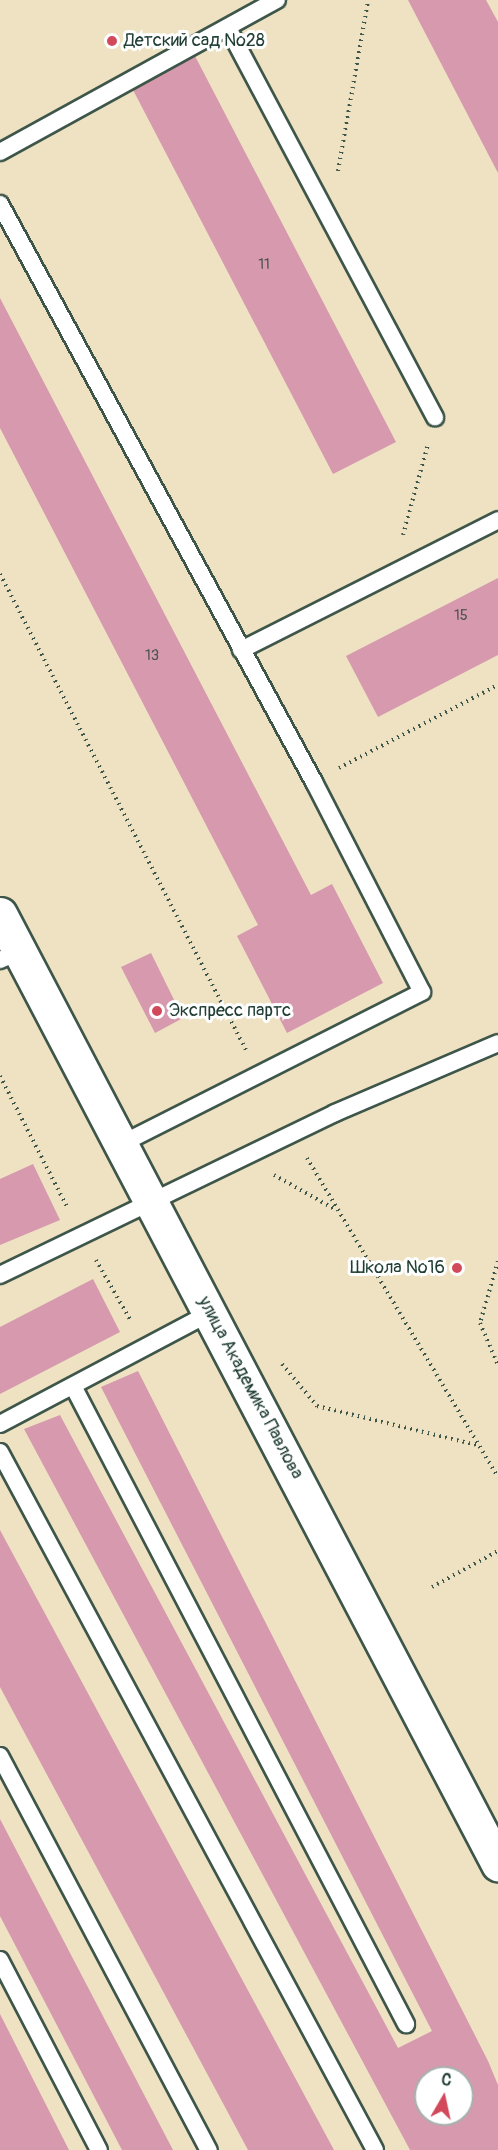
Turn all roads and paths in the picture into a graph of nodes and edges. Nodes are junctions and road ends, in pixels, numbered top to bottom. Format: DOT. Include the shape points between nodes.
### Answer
graph roads {
  1 [pos="277,0"];
  2 [pos="368,0"];
  3 [pos="228,28"];
  4 [pos="0,152"];
  5 [pos="0,204"];
  6 [pos="330,219"];
  7 [pos="5,230"];
  8 [pos="435,417"];
  9 [pos="498,520"];
  10 [pos="393,573"];
  11 [pos="0,574"];
  12 [pos="241,650"];
  13 [pos="498,685"];
  14 [pos="314,782"];
  15 [pos="0,914"];
  16 [pos="10,956"];
  17 [pos="498,1043"];
  18 [pos="258,1072"];
  19 [pos="293,1134"];
  20 [pos="121,1144"];
  21 [pos="245,1158"];
  22 [pos="153,1205"];
  23 [pos="336,1210"];
  24 [pos="498,1261"];
  25 [pos="0,1275"];
  26 [pos="210,1313"];
  27 [pos="282,1364"];
  28 [pos="498,1365"];
  29 [pos="73,1386"];
  30 [pos="0,1424"];
  31 [pos="478,1445"];
  32 [pos="0,1452"];
  33 [pos="498,1477"];
  34 [pos="498,1551"];
  35 [pos="432,1587"];
  36 [pos="0,1756"];
  37 [pos="498,1864"];
  38 [pos="0,1960"];
  39 [pos="406,2024"];
  40 [pos="99,2150"];
  41 [pos="209,2150"];
  42 [pos="375,2150"];
  1 -- 3 [label="lane"];
  2 -- 6 [label="path"];
  3 -- 4 [label="lane"];
  3 -- 6 [label="lane"];
  5 -- 7 [label="lane"];
  6 -- 8 [label="lane"];
  7 -- 12 [label="lane"];
  8 -- 10 [label="path"];
  9 -- 10 [label="lane"];
  10 -- 12 [label="lane"];
  11 -- 18 [label="path"];
  12 -- 14 [label="lane"];
  13 -- 14 [label="path"];
  14 -- 18 [label="lane" via="422,992"];
  15 -- 16 [label="main road, улица Академика Павлова"];
  16 -- 20 [label="main road, улица Академика Павлова"];
  17 -- 19 [label="lane"];
  18 -- 20 [label="lane"];
  19 -- 21 [label="lane"];
  19 -- 23 [label="path"];
  20 -- 22 [label="main road, улица Академика Павлова"];
  21 -- 22 [label="lane"];
  21 -- 23 [label="path"];
  22 -- 25 [label="lane"];
  22 -- 26 [label="main road, улица Академика Павлова"];
  23 -- 31 [label="path"];
  24 -- 28 [label="path" via="480,1323"];
  26 -- 29 [label="lane"];
  26 -- 37 [label="main road, улица Академика Павлова"];
  27 -- 31 [label="path" via="317,1406"];
  29 -- 30 [label="lane"];
  29 -- 39 [label="lane"];
  31 -- 33 [label="path"];
  32 -- 42 [label="lane"];
  34 -- 35 [label="path"];
  36 -- 41 [label="lane"];
  38 -- 40 [label="lane"];
}
